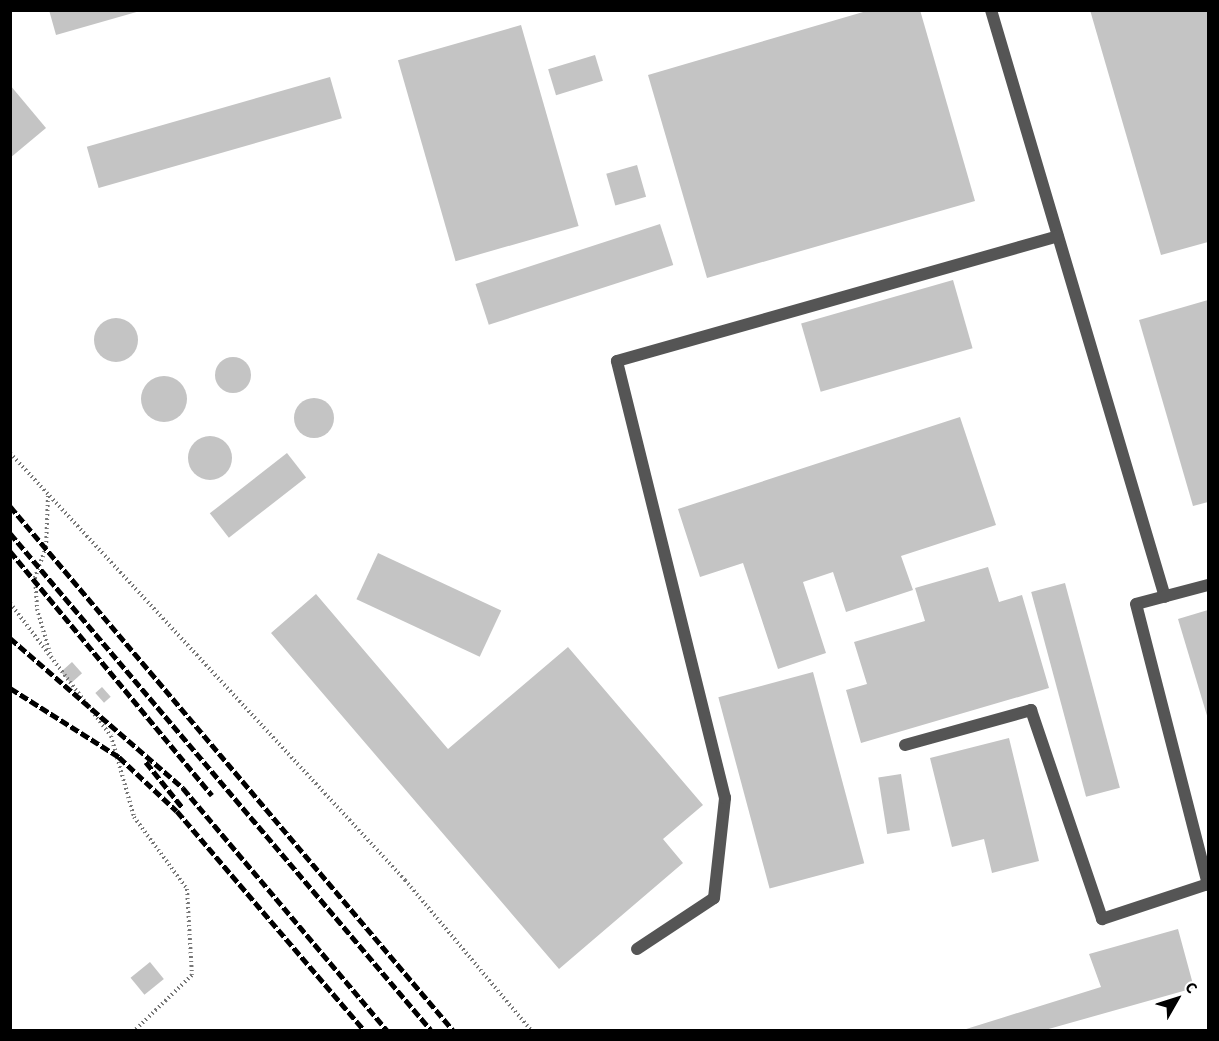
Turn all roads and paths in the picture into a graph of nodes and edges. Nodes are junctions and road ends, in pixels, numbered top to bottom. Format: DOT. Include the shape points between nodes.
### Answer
graph roads {
  1 [pos="991,10"];
  2 [pos="1058,236"];
  3 [pos="10,453"];
  4 [pos="48,495"];
  5 [pos="1209,585"];
  6 [pos="1165,597"];
  7 [pos="10,603"];
  8 [pos="52,662"];
  9 [pos="905,745"];
  10 [pos="1208,885"];
  11 [pos="637,949"];
  12 [pos="135,1030"];
  13 [pos="531,1030"];
  1 -- 2 [label="lane"];
  2 -- 6 [label="lane"];
  2 -- 11 [label="lane" via="617,361 725,798 714,898"];
  3 -- 4 [label="path"];
  4 -- 8 [label="path" via="46,547 35,578 37,609"];
  4 -- 13 [label="path" via="405,880"];
  5 -- 6 [label="lane"];
  6 -- 10 [label="lane" via="1136,604"];
  7 -- 8 [label="path"];
  8 -- 12 [label="path" via="111,736 134,817 187,889 192,975"];
  9 -- 10 [label="lane" via="1031,710 1102,919"];
}
